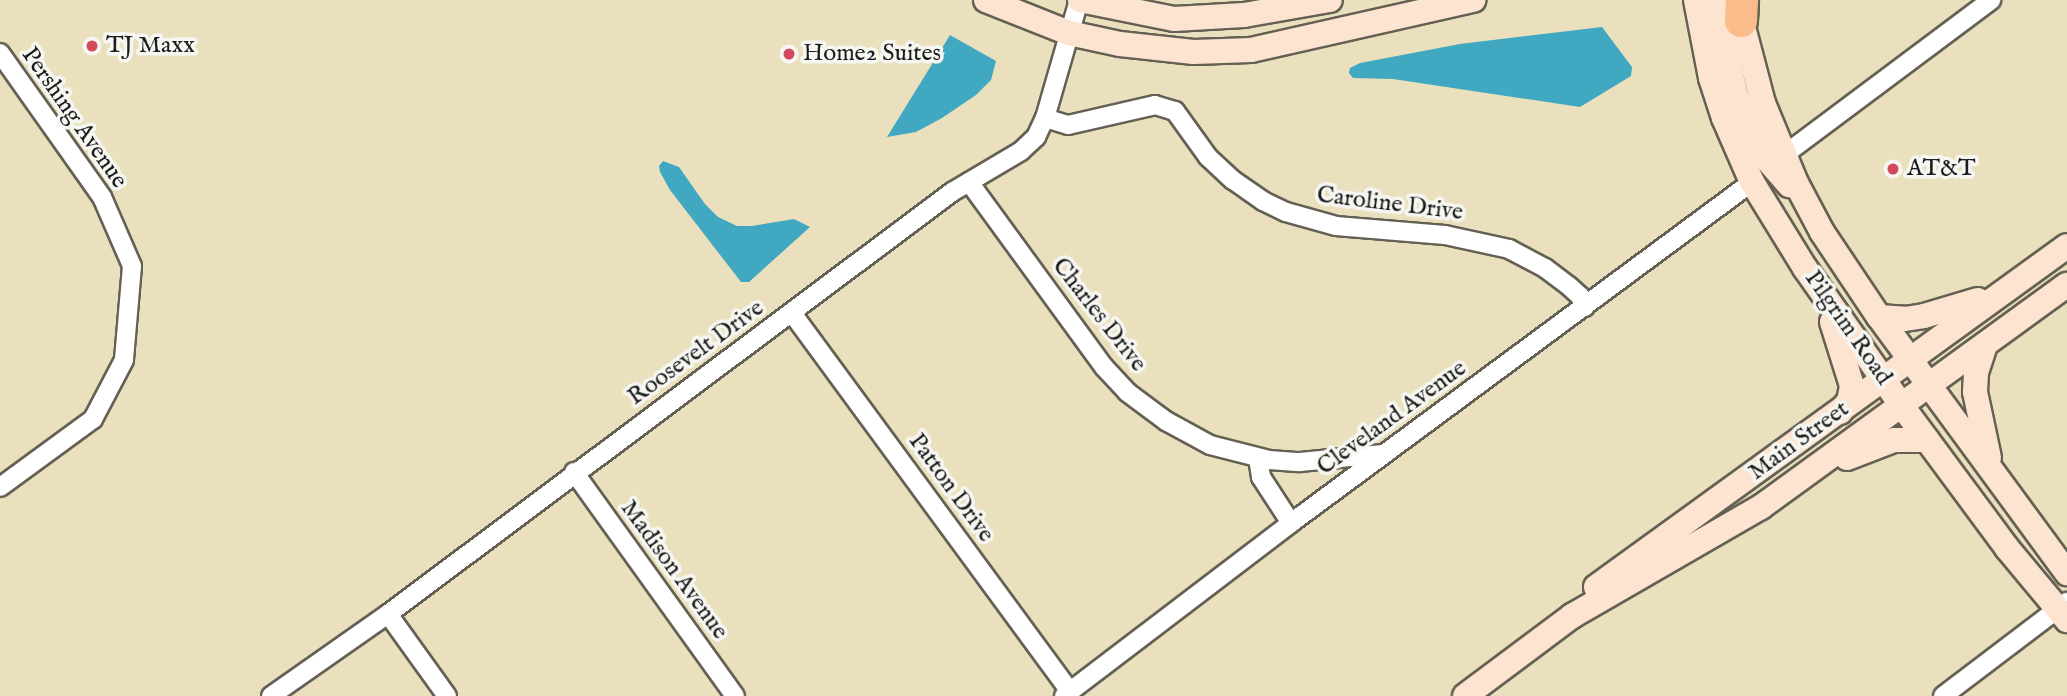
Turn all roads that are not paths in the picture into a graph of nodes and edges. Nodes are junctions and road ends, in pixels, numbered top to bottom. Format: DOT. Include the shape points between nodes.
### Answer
graph roads {
  1 [pos="985,0"];
  2 [pos="1079,0"];
  3 [pos="1330,0"];
  4 [pos="1473,0"];
  5 [pos="1990,0"];
  6 [pos="1700,4"];
  7 [pos="1740,7"];
  8 [pos="1069,33"];
  9 [pos="0,53"];
  10 [pos="1045,118"];
  11 [pos="1784,155"];
  12 [pos="970,182"];
  13 [pos="1752,182"];
  14 [pos="1808,206"];
  15 [pos="2067,246"];
  16 [pos="2067,285"];
  17 [pos="2005,290"];
  18 [pos="1821,291"];
  19 [pos="1585,307"];
  20 [pos="792,313"];
  21 [pos="1879,317"];
  22 [pos="1984,345"];
  23 [pos="1912,358"];
  24 [pos="1884,380"];
  25 [pos="1916,395"];
  26 [pos="1840,412"];
  27 [pos="1927,440"];
  28 [pos="1386,453"];
  29 [pos="1258,458"];
  30 [pos="1991,469"];
  31 [pos="574,472"];
  32 [pos="1807,474"];
  33 [pos="0,488"];
  34 [pos="2023,513"];
  35 [pos="1292,523"];
  36 [pos="2067,573"];
  37 [pos="2064,611"];
  38 [pos="388,614"];
  39 [pos="1536,641"];
  40 [pos="1067,694"];
  41 [pos="271,696"];
  42 [pos="446,696"];
  43 [pos="735,696"];
  44 [pos="1465,696"];
  45 [pos="1943,696"];
  1 -- 8 [label="street"];
  2 -- 3 [label="street" via="1174,19 1244,15"];
  2 -- 8 [label="street, Roosevelt Drive"];
  4 -- 8 [label="street" via="1251,50 1163,50"];
  5 -- 11 [label="street"];
  6 -- 13 [label="street, Pilgrim Road" via="1717,98"];
  6 -- 14 [label="street" via="1763,155"];
  7 -- 11 [label="street, Pilgrim Road" via="1763,103"];
  8 -- 10 [label="street, Roosevelt Drive"];
  9 -- 33 [label="street, Pershing Avenue" via="102,197 132,266 124,359 93,419"];
  10 -- 12 [label="street, Roosevelt Drive" via="1036,137 1021,152"];
  10 -- 19 [label="street, Caroline Drive" via="1069,125 1155,105 1175,111 1208,157 1233,180 1286,212 1336,226 1445,235 1509,249 1570,287"];
  11 -- 14 [label="street, Pilgrim Road"];
  12 -- 20 [label="street, Roosevelt Drive"];
  12 -- 29 [label="street, Charles Drive" via="1127,392 1194,437"];
  13 -- 18 [label="street, Pilgrim Road"];
  13 -- 19 [label="street, Cleveland Avenue"];
  14 -- 21 [label="street, Pilgrim Road"];
  15 -- 17 [label="street, Main Street"];
  16 -- 22 [label="street, Main Street"];
  17 -- 21 [label="street" via="1924,316"];
  17 -- 23 [label="street, Main Street"];
  18 -- 24 [label="street, Pilgrim Road"];
  18 -- 26 [label="street" via="1852,386 1849,401"];
  19 -- 28 [label="street, Cleveland Avenue"];
  20 -- 31 [label="street, Roosevelt Drive"];
  20 -- 40 [label="street, Patton Drive"];
  21 -- 23 [label="street, Pilgrim Road"];
  22 -- 25 [label="street, Main Street"];
  22 -- 30 [label="street" via="1975,392"];
  23 -- 24 [label="street, Main Street"];
  23 -- 25 [label="street, Pilgrim Road"];
  24 -- 25 [label="street, Pilgrim Road"];
  24 -- 26 [label="street, Main Street"];
  25 -- 27 [label="street, Pilgrim Road"];
  25 -- 30 [label="street, Pilgrim Road"];
  25 -- 32 [label="street, Main Street"];
  25 -- 34 [label="street" via="1994,494"];
  26 -- 39 [label="street, Main Street" via="1619,570"];
  27 -- 32 [label="street" via="1894,440"];
  27 -- 37 [label="street, Pilgrim Road" via="2007,548"];
  28 -- 29 [label="street, Charles Drive" via="1300,462"];
  28 -- 35 [label="street, Cleveland Avenue"];
  29 -- 35 [label="street" via="1261,477"];
  30 -- 34 [label="street, Pilgrim Road"];
  31 -- 38 [label="street, Roosevelt Drive"];
  31 -- 43 [label="street, Madison Avenue"];
  32 -- 39 [label="street, Main Street" via="1728,529"];
  34 -- 36 [label="street, Pilgrim Road"];
  35 -- 40 [label="street, Cleveland Avenue"];
  37 -- 45 [label="street"];
  38 -- 41 [label="street, Roosevelt Drive"];
  38 -- 42 [label="street"];
  39 -- 44 [label="street, Main Street"];
}
